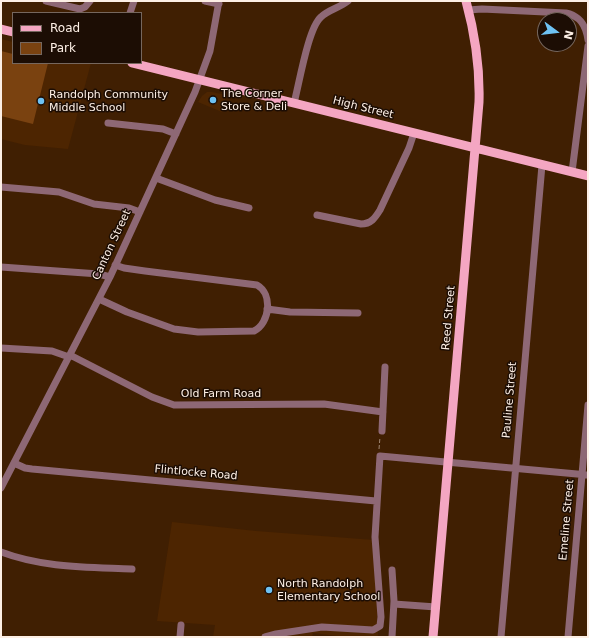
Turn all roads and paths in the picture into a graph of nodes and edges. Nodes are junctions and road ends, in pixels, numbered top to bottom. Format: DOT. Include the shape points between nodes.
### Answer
graph roads {
  1 [pos="46,1"];
  2 [pos="90,1"];
  3 [pos="134,1"];
  4 [pos="205,1"];
  5 [pos="348,1"];
  6 [pos="466,1"];
  7 [pos="219,2"];
  8 [pos="468,10"];
  9 [pos="130,12"];
  10 [pos="1,29"];
  11 [pos="12,32"];
  12 [pos="588,40"];
  13 [pos="588,46"];
  14 [pos="136,64"];
  15 [pos="200,80"];
  16 [pos="294,103"];
  17 [pos="108,123"];
  18 [pos="414,133"];
  19 [pos="176,134"];
  20 [pos="475,148"];
  21 [pos="542,165"];
  22 [pos="572,172"];
  23 [pos="588,176"];
  24 [pos="156,178"];
  25 [pos="1,187"];
  26 [pos="249,208"];
  27 [pos="140,212"];
  28 [pos="317,215"];
  29 [pos="116,265"];
  30 [pos="1,267"];
  31 [pos="110,277"];
  32 [pos="99,299"];
  33 [pos="267,309"];
  34 [pos="358,313"];
  35 [pos="1,348"];
  36 [pos="69,356"];
  37 [pos="385,367"];
  38 [pos="588,404"];
  39 [pos="383,412"];
  40 [pos="382,431"];
  41 [pos="380,456"];
  42 [pos="14,463"];
  43 [pos="448,463"];
  44 [pos="515,468"];
  45 [pos="585,474"];
  46 [pos="1,488"];
  47 [pos="376,501"];
  48 [pos="1,552"];
  49 [pos="132,570"];
  50 [pos="392,570"];
  51 [pos="394,604"];
  52 [pos="436,607"];
  53 [pos="181,625"];
  54 [pos="301,634"];
  55 [pos="277,635"];
  56 [pos="180,637"];
  57 [pos="265,637"];
  58 [pos="392,637"];
  59 [pos="434,637"];
  60 [pos="501,637"];
  61 [pos="568,637"];
  1 -- 2 [label="street" via="80,10"];
  3 -- 9 [label="street"];
  4 -- 7 [label="street"];
  5 -- 16 [label="street" via="325,13 315,24"];
  6 -- 8 [label="main road, Reed Street"];
  7 -- 15 [label="street, Canton Street" via="212,43"];
  8 -- 12 [label="street" via="569,14 582,21"];
  8 -- 20 [label="main road, Reed Street" via="479,73"];
  10 -- 11 [label="main road"];
  13 -- 22 [label="street"];
  14 -- 15 [label="main road, High Street"];
  15 -- 16 [label="main road, High Street"];
  15 -- 19 [label="street, Canton Street"];
  16 -- 18 [label="main road, High Street"];
  17 -- 19 [label="street" via="163,129"];
  18 -- 20 [label="main road, High Street"];
  18 -- 28 [label="street" via="403,162 374,220 361,224"];
  19 -- 24 [label="street, Canton Street"];
  20 -- 21 [label="main road, High Street"];
  20 -- 43 [label="main road, Reed Street"];
  21 -- 22 [label="main road, High Street"];
  21 -- 44 [label="street, Pauline Street"];
  22 -- 23 [label="main road, High Street"];
  24 -- 26 [label="street" via="215,200"];
  24 -- 27 [label="street, Canton Street"];
  25 -- 27 [label="street" via="59,192 94,204 129,208"];
  27 -- 29 [label="street, Canton Street"];
  29 -- 31 [label="street, Canton Street"];
  29 -- 33 [label="street" via="159,273 254,284 265,292"];
  30 -- 31 [label="street"];
  31 -- 32 [label="street, Canton Street"];
  32 -- 33 [label="street" via="162,326 192,332 254,330 264,320"];
  32 -- 36 [label="street, Canton Street"];
  33 -- 34 [label="street"];
  35 -- 36 [label="street, Old Farm Road" via="52,351"];
  36 -- 39 [label="street, Old Farm Road" via="152,398 174,405 324,404"];
  36 -- 42 [label="street, Canton Street"];
  37 -- 39 [label="street"];
  38 -- 45 [label="street, Emeline Street"];
  39 -- 40 [label="street"];
  40 -- 41 [label="path" via="378,442"];
  41 -- 43 [label="street"];
  41 -- 47 [label="street"];
  42 -- 46 [label="street, Canton Street"];
  42 -- 47 [label="street, Flintlocke Road" via="28,468"];
  43 -- 44 [label="street"];
  43 -- 52 [label="main road, Reed Street"];
  44 -- 45 [label="street"];
  44 -- 60 [label="street, Pauline Street"];
  45 -- 61 [label="street, Emeline Street"];
  47 -- 54 [label="street" via="375,537 380,626 373,630 322,627"];
  48 -- 49 [label="street" via="52,565"];
  50 -- 51 [label="street"];
  51 -- 52 [label="street"];
  51 -- 58 [label="street"];
  52 -- 59 [label="main road, Reed Street"];
  53 -- 56 [label="street"];
  54 -- 55 [label="street"];
  55 -- 57 [label="street"];
}
